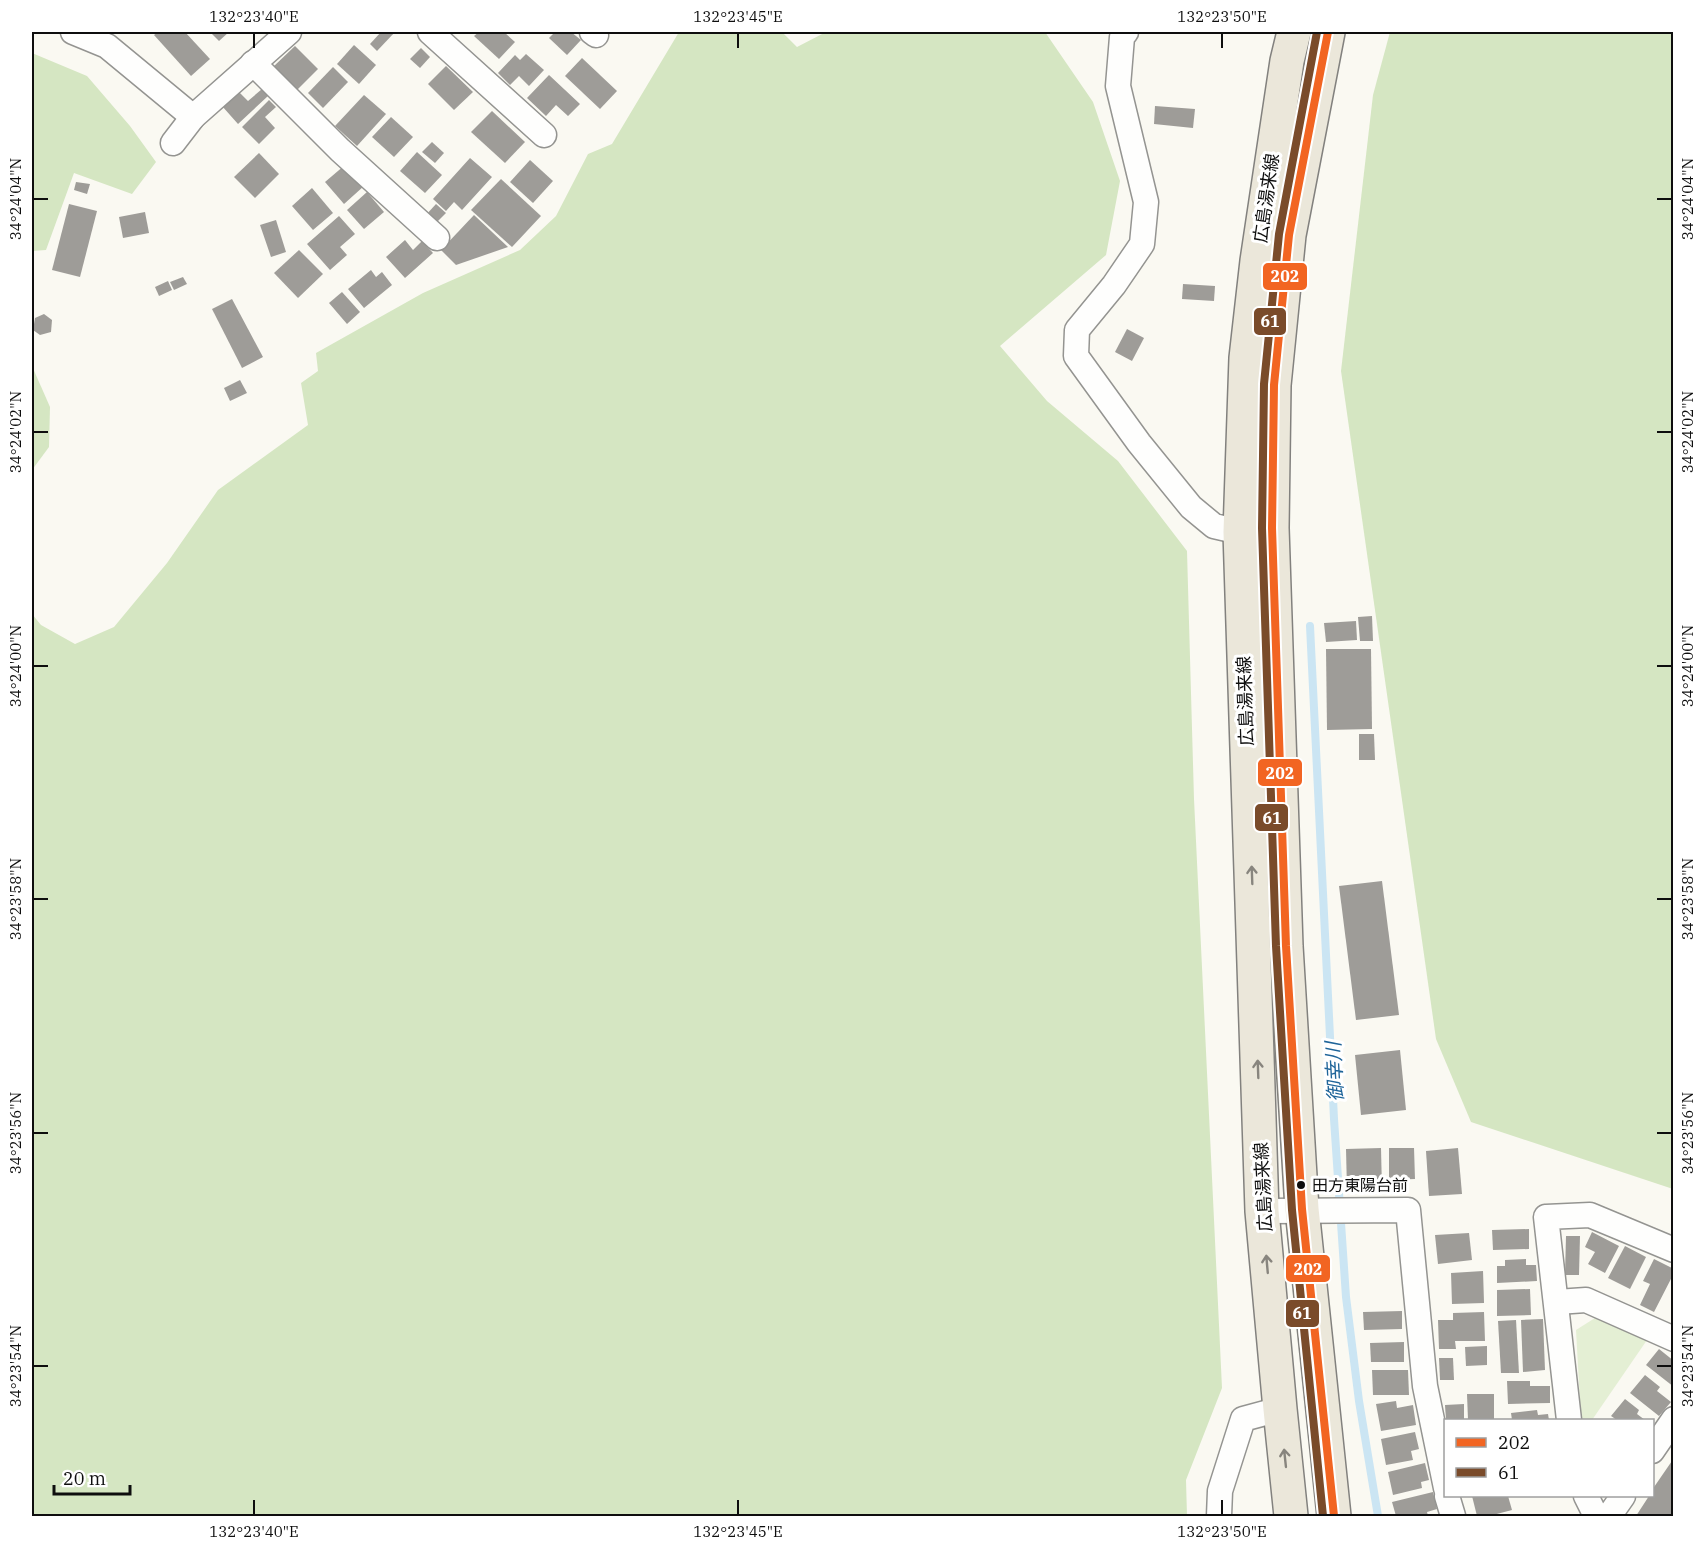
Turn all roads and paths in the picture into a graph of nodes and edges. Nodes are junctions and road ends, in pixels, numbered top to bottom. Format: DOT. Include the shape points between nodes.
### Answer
graph roads {
  1 [pos="73,32"];
  2 [pos="289,32"];
  3 [pos="430,32"];
  4 [pos="1126,32"];
  5 [pos="1294,32"];
  6 [pos="1328,32"];
  7 [pos="253,63"];
  8 [pos="193,117"];
  9 [pos="544,135"];
  10 [pos="173,143"];
  11 [pos="437,238"];
  12 [pos="1272,528"];
  13 [pos="1240,532"];
  14 [pos="1302,1209"];
  15 [pos="1262,1211"];
  16 [pos="1674,1250"];
  17 [pos="1557,1302"];
  18 [pos="1674,1339"];
  19 [pos="1280,1409"];
  20 [pos="1569,1419"];
  21 [pos="1674,1419"];
  22 [pos="1654,1449"];
  23 [pos="1444,1478"];
  24 [pos="1447,1497"];
  25 [pos="1586,1497"];
  26 [pos="1622,1497"];
  27 [pos="1220,1516"];
  28 [pos="1291,1516"];
  29 [pos="1334,1516"];
  30 [pos="1453,1516"];
  31 [pos="1596,1516"];
  32 [pos="1609,1516"];
  1 -- 8 [label="street" via="107,46"];
  2 -- 7 [label="street"];
  3 -- 9 [label="street"];
  4 -- 13 [label="street" via="1122,37 1118,86 1146,202 1142,244 1077,330 1076,356 1191,507 1214,526"];
  5 -- 13 [label="main road, 広島湯来線" via="1259,249 1246,358"];
  6 -- 12 [label="main road, 広島湯来線" via="1289,234 1274,385"];
  7 -- 8 [label="street"];
  7 -- 11 [label="street" via="340,150"];
  8 -- 10 [label="street"];
  12 -- 13 [label="street"];
  12 -- 14 [label="main road, 広島湯来線" via="1286,946"];
  15 -- 13 [label="main road, 広島湯来線, one-way"];
  14 -- 15 [label="street"];
  14 -- 23 [label="street" via="1408,1210 1425,1386"];
  14 -- 29 [label="main road, 広島湯来線"];
  19 -- 15 [label="main road, 広島湯来線, one-way"];
  16 -- 17 [label="street" via="1590,1215 1546,1217"];
  17 -- 18 [label="street" via="1586,1300"];
  17 -- 20 [label="street"];
  19 -- 27 [label="street" via="1243,1419 1220,1491"];
  28 -- 19 [label="main road, 広島湯来線, one-way"];
  21 -- 22 [label="street"];
  24 -- 30 [label="street"];
  25 -- 31 [label="street"];
  26 -- 32 [label="street"];
}
